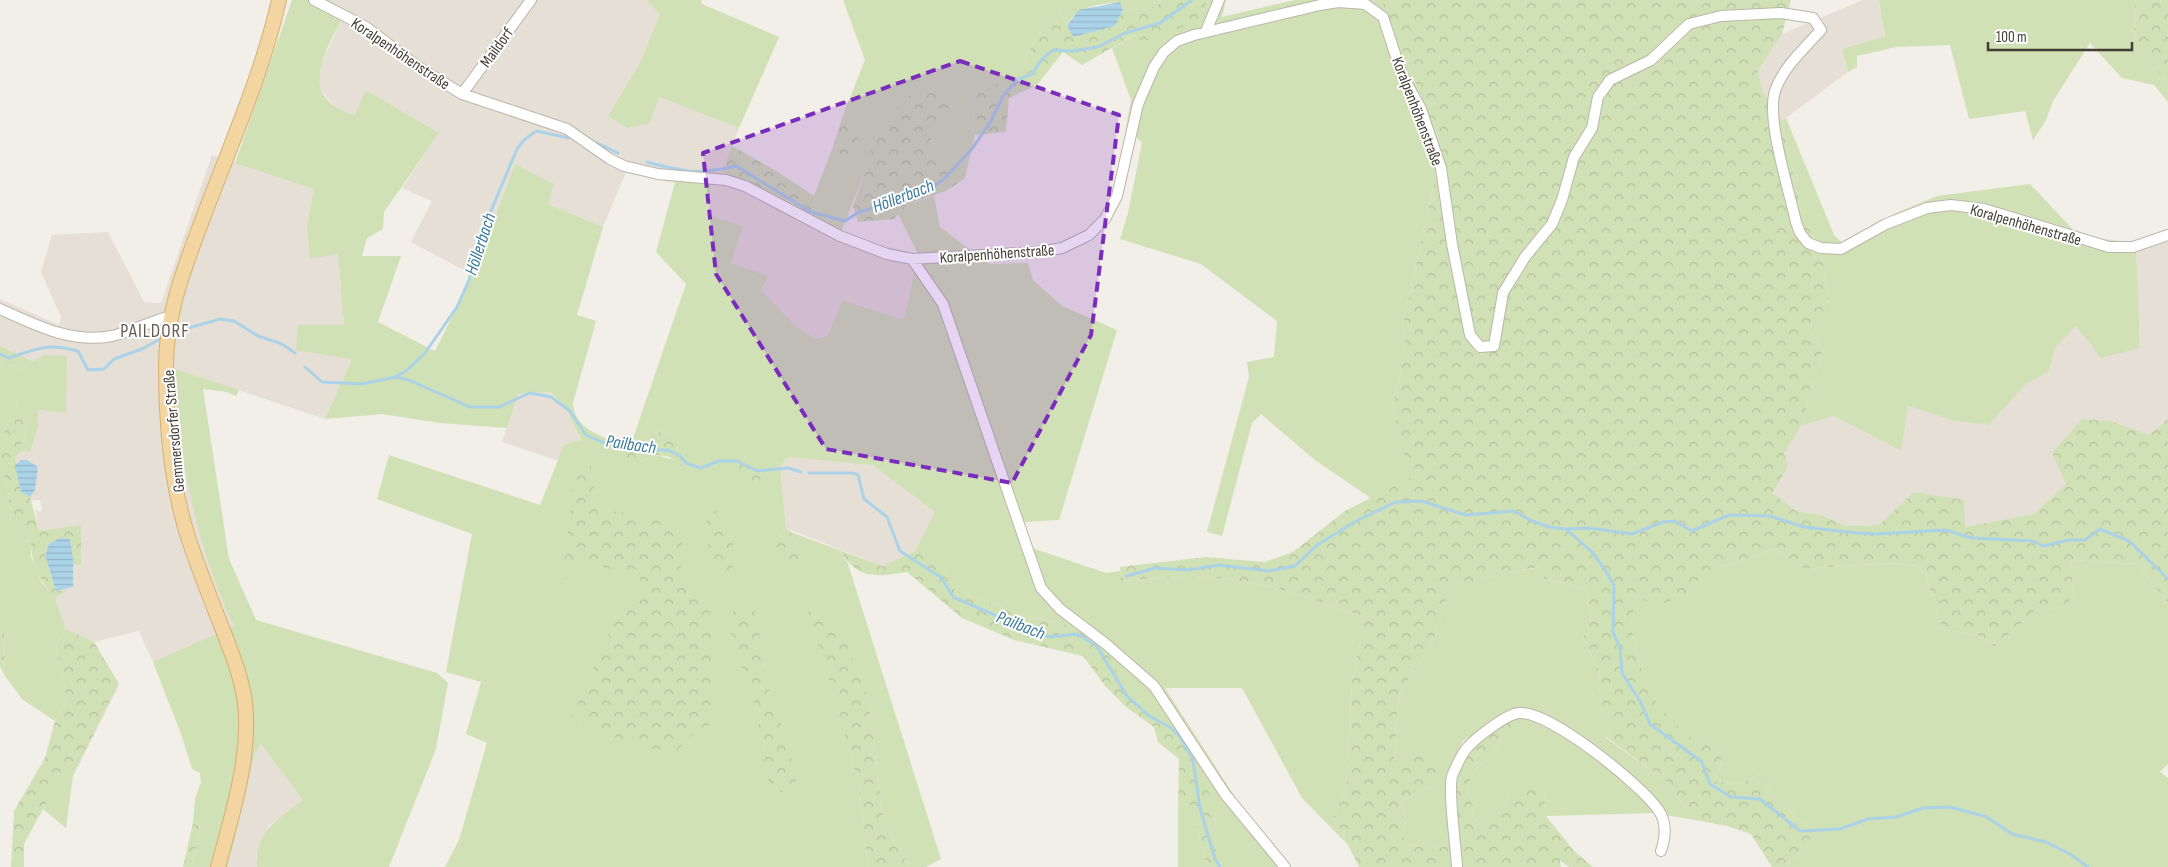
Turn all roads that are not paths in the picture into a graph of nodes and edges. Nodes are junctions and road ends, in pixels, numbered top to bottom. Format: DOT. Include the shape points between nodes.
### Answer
graph roads {
  1 [pos="279,0"];
  2 [pos="314,0"];
  3 [pos="531,0"];
  4 [pos="1219,0"];
  5 [pos="1206,31"];
  6 [pos="462,94"];
  7 [pos="2168,235"];
  8 [pos="912,259"];
  9 [pos="0,310"];
  10 [pos="171,316"];
  11 [pos="1661,851"];
  12 [pos="218,867"];
  13 [pos="1285,867"];
  14 [pos="1457,867"];
  1 -- 10 [label="main road, Gemmersdorfer Straße" via="257,79 181,276"];
  2 -- 6 [label="street, Koralpenhöhenstraße" via="366,27 417,66"];
  3 -- 6 [label="street, Maildorf"];
  4 -- 5 [label="street"];
  5 -- 7 [label="street, Koralpenhöhenstraße" via="1338,2 1365,4 1383,17 1402,75 1421,109 1441,168 1470,335 1480,347 1494,346 1503,293 1524,257 1552,224 1574,157 1592,128 1598,97 1610,80 1651,60 1689,24 1721,16 1782,13 1813,18 1821,30 1784,72 1775,91 1772,117 1796,222 1808,243 1820,248 1841,249 1886,224 1928,208 1951,205 1984,209 2109,247 2133,247"];
  5 -- 8 [label="street, Koralpenhöhenstraße" via="1178,41 1164,52 1154,67 1138,104 1117,196 1105,219 1090,235 1062,248 1038,252"];
  6 -- 8 [label="street, Koralpenhöhenstraße" via="566,129 624,166 658,174 726,180 745,186 840,236 887,254"];
  8 -- 13 [label="street" via="943,304 1041,588 1060,609 1154,686 1225,794"];
  9 -- 10 [label="street" via="45,329 76,337 110,336"];
  10 -- 12 [label="main road, Gemmersdorfer Straße" via="166,387 179,501 189,540 237,667 245,702 246,735 239,783"];
  11 -- 14 [label="street" via="1665,837 1660,813 1642,790 1565,731 1540,716 1518,712 1488,730 1464,752 1452,777"];
}
